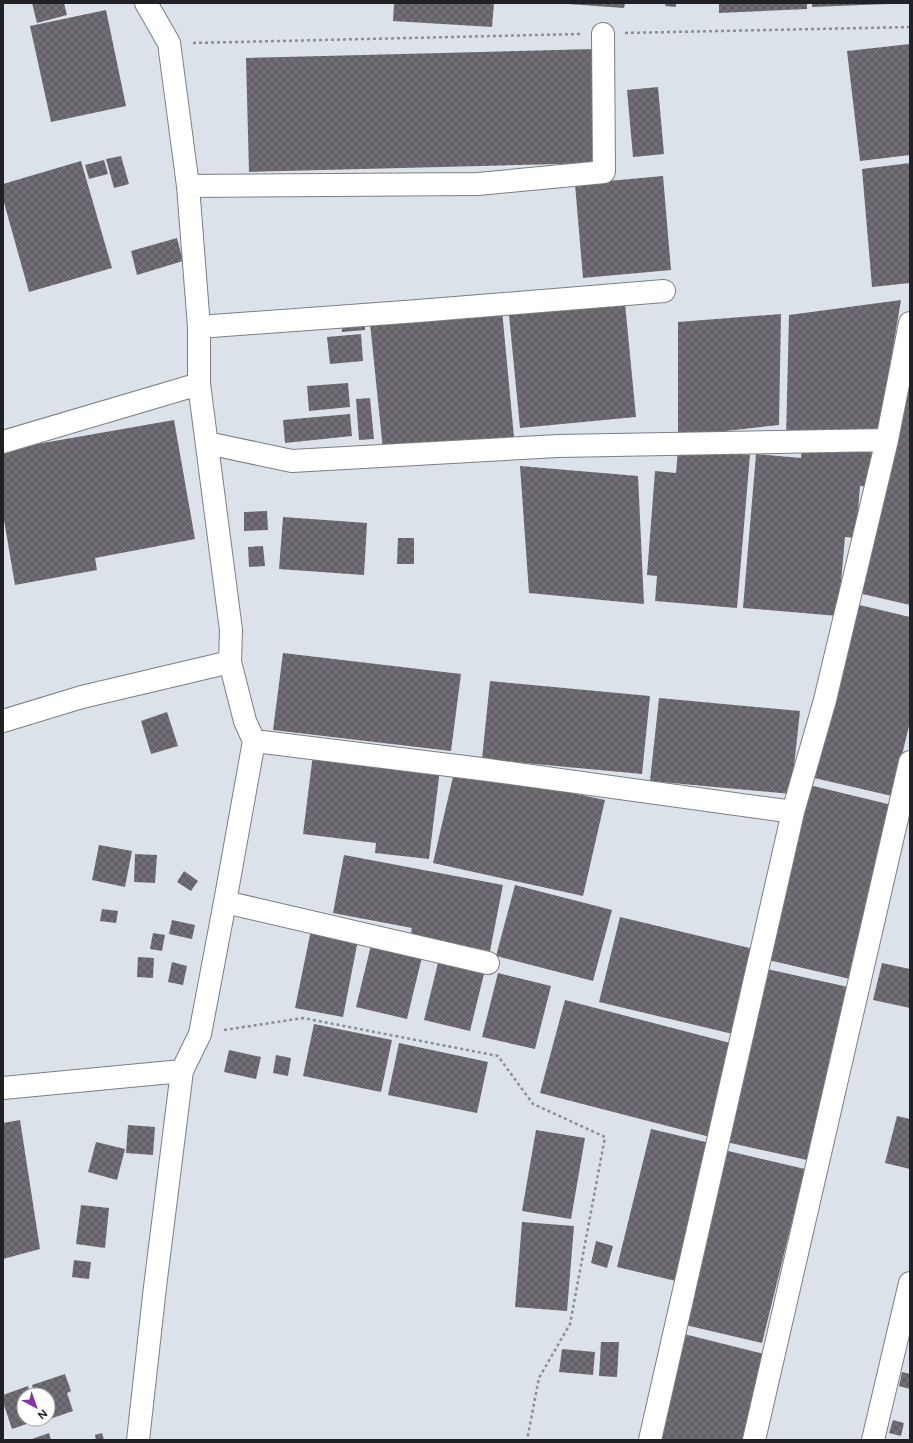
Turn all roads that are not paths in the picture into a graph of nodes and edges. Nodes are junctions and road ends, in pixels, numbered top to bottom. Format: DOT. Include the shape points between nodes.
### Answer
graph roads {
  1 [pos="146,3"];
  2 [pos="603,34"];
  3 [pos="188,186"];
  4 [pos="664,291"];
  5 [pos="910,323"];
  6 [pos="199,327"];
  7 [pos="199,384"];
  8 [pos="887,440"];
  9 [pos="3,442"];
  10 [pos="207,443"];
  11 [pos="230,662"];
  12 [pos="3,721"];
  13 [pos="254,741"];
  14 [pos="910,762"];
  15 [pos="793,812"];
  16 [pos="225,902"];
  17 [pos="488,963"];
  18 [pos="182,1071"];
  19 [pos="3,1088"];
  20 [pos="910,1283"];
  21 [pos="138,1440"];
  22 [pos="650,1440"];
  23 [pos="754,1440"];
  24 [pos="873,1440"];
  1 -- 3 [label="street" via="169,43"];
  2 -- 3 [label="street" via="604,172 478,184"];
  3 -- 6 [label="street"];
  4 -- 6 [label="street"];
  5 -- 8 [label="street"];
  6 -- 7 [label="street"];
  7 -- 9 [label="street"];
  7 -- 10 [label="street"];
  8 -- 10 [label="street" via="558,446 292,461"];
  8 -- 15 [label="street" via="825,700"];
  10 -- 11 [label="street" via="231,630"];
  11 -- 12 [label="street" via="82,697"];
  11 -- 13 [label="street" via="245,721"];
  13 -- 15 [label="street"];
  13 -- 16 [label="street"];
  14 -- 23 [label="street"];
  15 -- 22 [label="street"];
  16 -- 17 [label="street"];
  16 -- 18 [label="street" via="200,1034"];
  18 -- 19 [label="street"];
  18 -- 21 [label="street"];
  20 -- 24 [label="street"];
}
